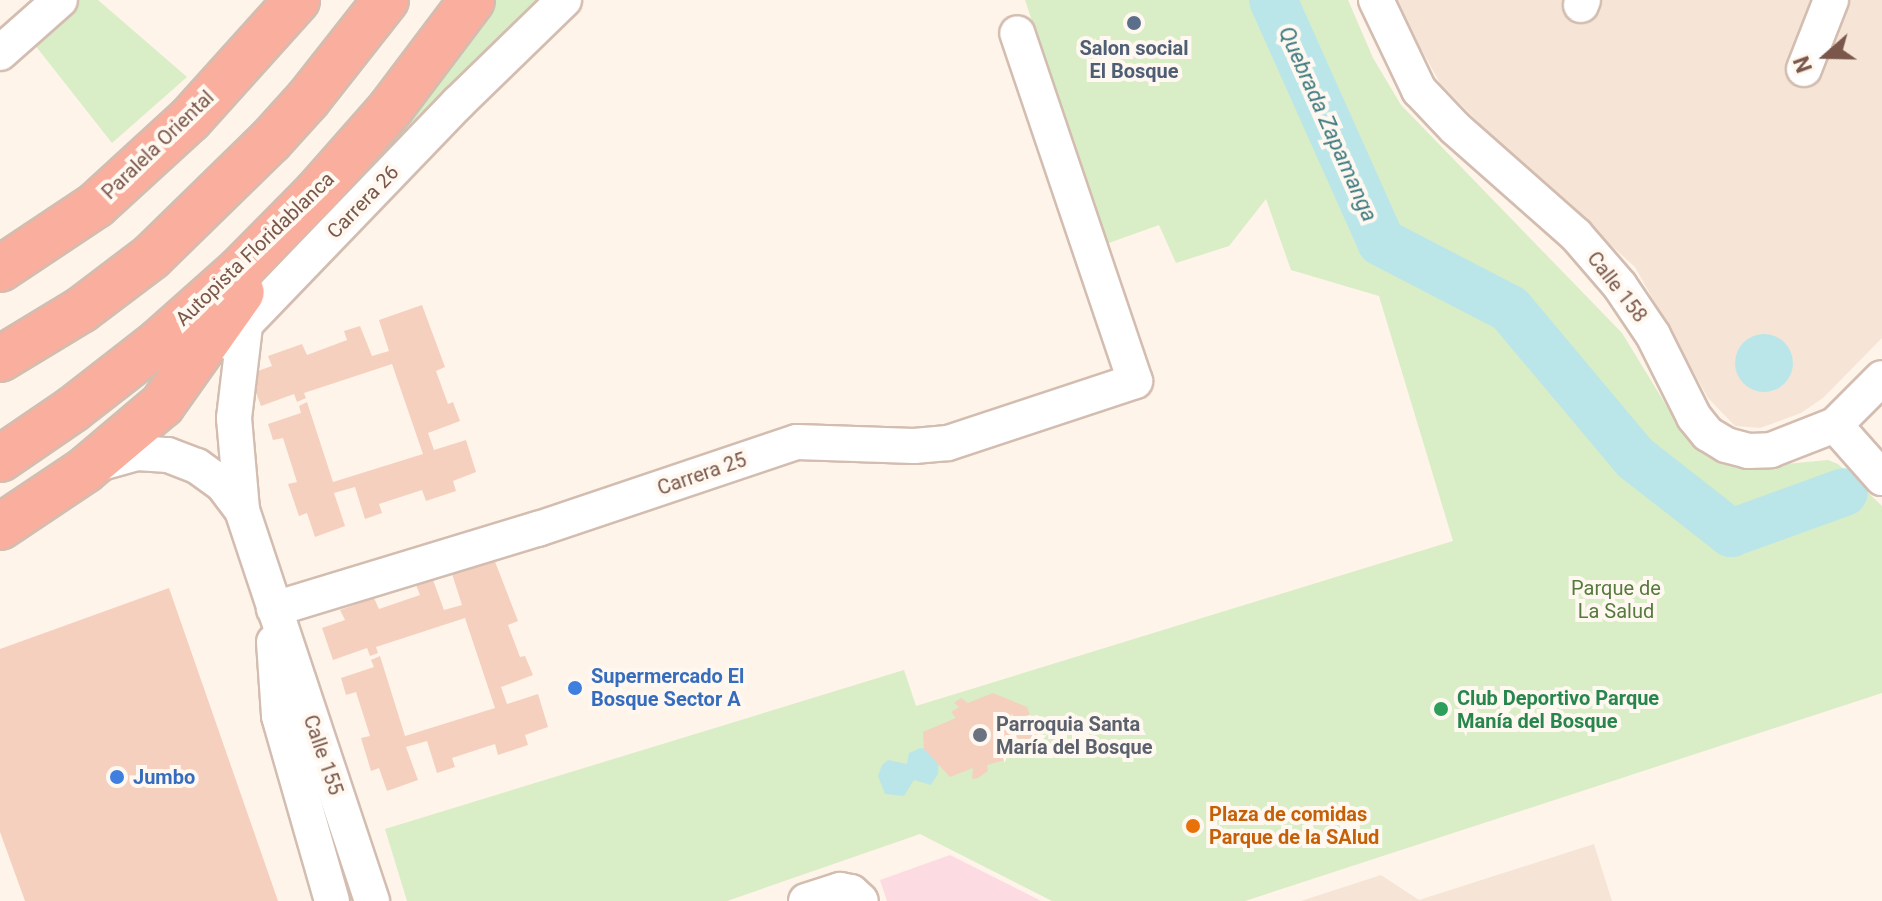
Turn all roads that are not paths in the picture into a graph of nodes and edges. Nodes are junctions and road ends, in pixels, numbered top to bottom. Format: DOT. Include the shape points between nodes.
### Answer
graph roads {
  1 [pos="60,0"];
  2 [pos="297,0"];
  3 [pos="386,0"];
  4 [pos="472,0"];
  5 [pos="564,0"];
  6 [pos="1376,0"];
  7 [pos="1831,0"];
  8 [pos="1017,33"];
  9 [pos="0,53"];
  10 [pos="1804,69"];
  11 [pos="316,193"];
  12 [pos="96,205"];
  13 [pos="0,269"];
  14 [pos="0,285"];
  15 [pos="245,326"];
  16 [pos="0,359"];
  17 [pos="1882,378"];
  18 [pos="162,405"];
  19 [pos="1835,425"];
  20 [pos="0,459"];
  21 [pos="85,470"];
  22 [pos="1882,478"];
  23 [pos="242,510"];
  24 [pos="0,527"];
  25 [pos="274,609"];
  26 [pos="332,901"];
  27 [pos="372,901"];
  28 [pos="806,901"];
  29 [pos="861,901"];
  1 -- 9 [label="street"];
  2 -- 12 [label="highway, Paralela Oriental" via="190,119"];
  3 -- 16 [label="highway" via="279,131 151,257 81,310"];
  4 -- 11 [label="highway, Autopista Floridablanca" via="390,109"];
  5 -- 15 [label="street, Carrera 26" via="434,127"];
  6 -- 19 [label="street, Calle 158" via="1419,90 1576,235 1620,286 1708,434 1748,451 1771,450"];
  7 -- 10 [label="street"];
  8 -- 25 [label="street, Carrera 25" via="1135,381 948,443 797,442 538,529"];
  11 -- 18 [label="highway"];
  11 -- 20 [label="highway, Autopista Floridablanca" via="159,342"];
  12 -- 13 [label="highway, Paralela Oriental"];
  12 -- 14 [label="highway"];
  15 -- 18 [label="street, Carrera 26"];
  15 -- 23 [label="street, Calle 155" via="234,418"];
  17 -- 19 [label="street"];
  18 -- 21 [label="highway"];
  19 -- 22 [label="street"];
  21 -- 23 [label="street, Calle 155" via="137,453 168,455 197,466 223,485"];
  21 -- 24 [label="highway"];
  23 -- 25 [label="street, Calle 155"];
  25 -- 26 [label="street, Calle 155" via="279,716"];
  25 -- 27 [label="street, Calle 155"];
  28 -- 29 [label="street" via="840,890"];
}
